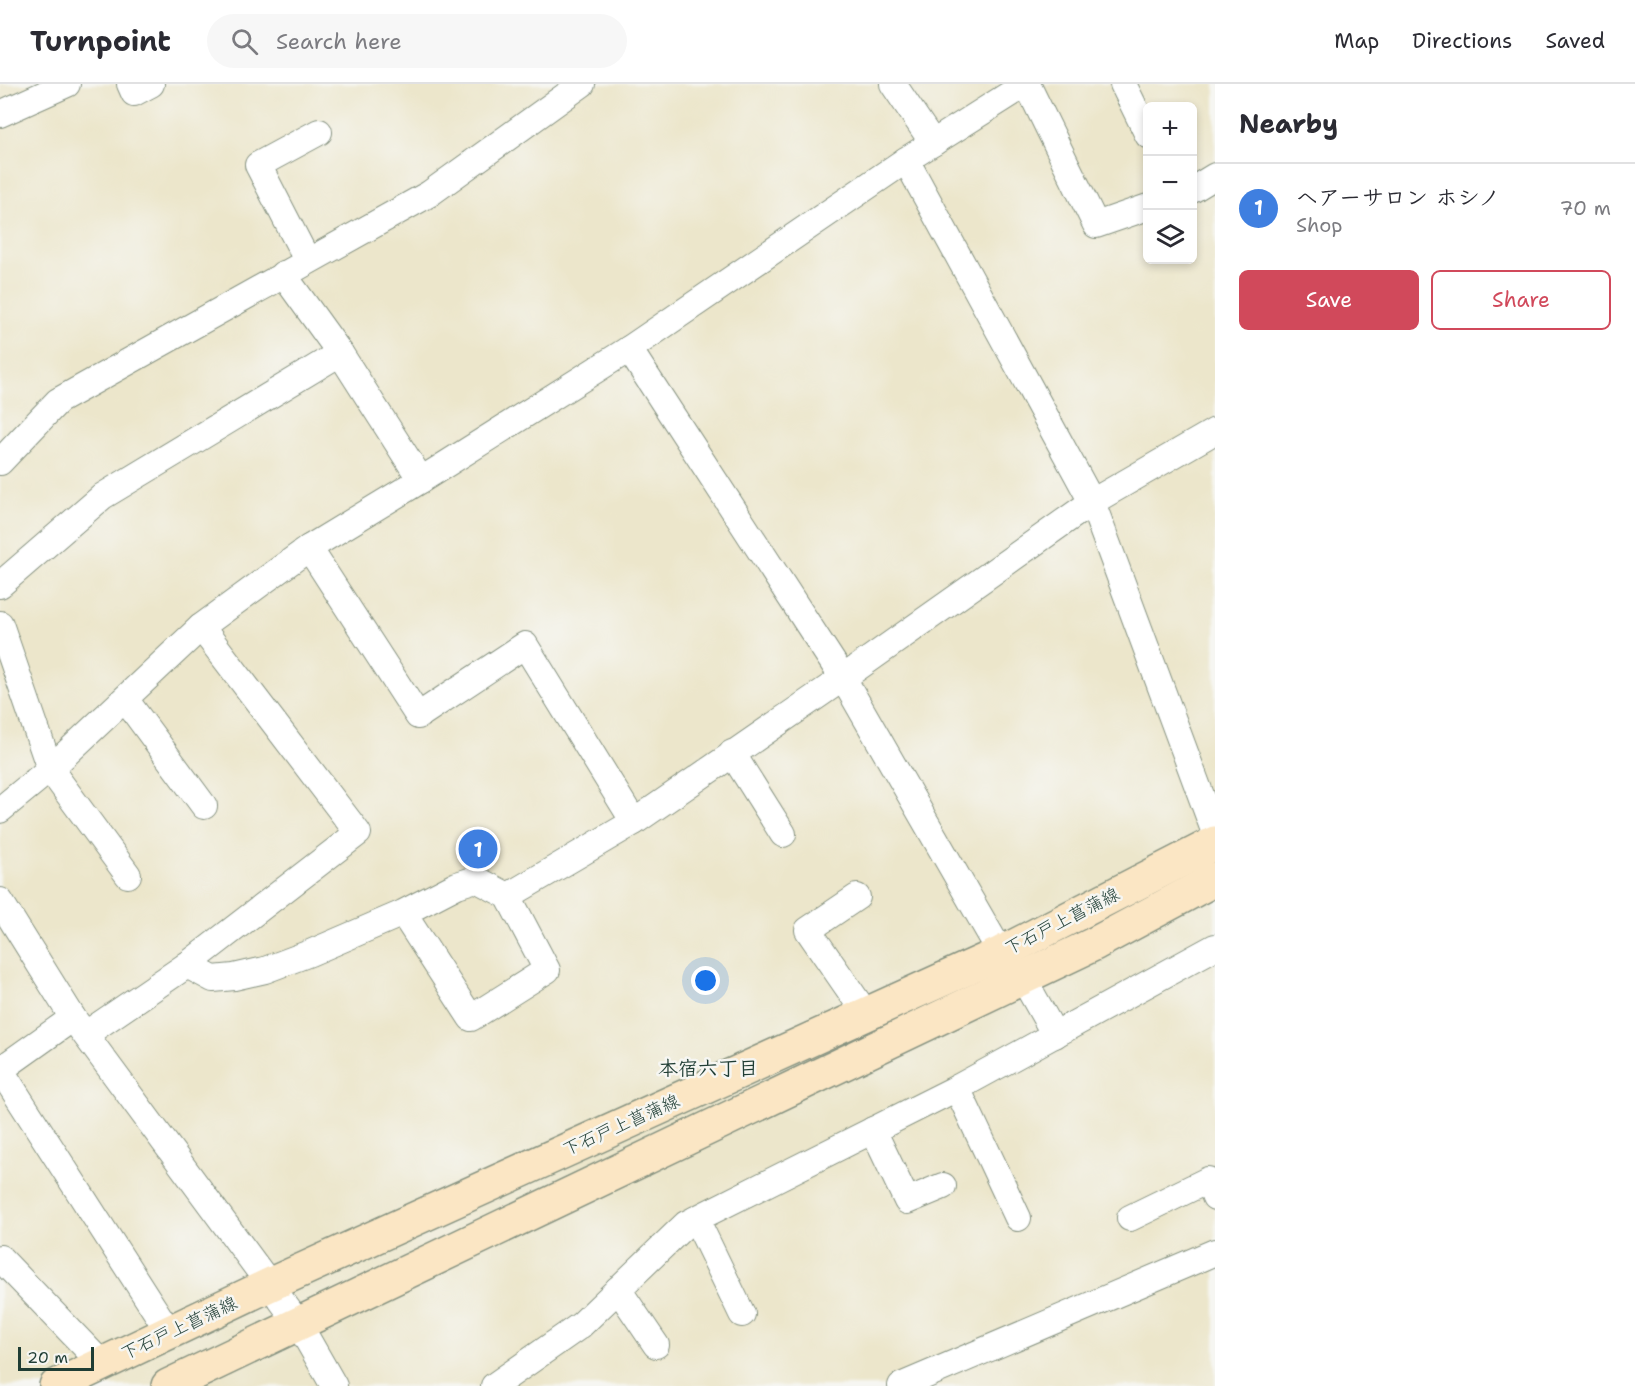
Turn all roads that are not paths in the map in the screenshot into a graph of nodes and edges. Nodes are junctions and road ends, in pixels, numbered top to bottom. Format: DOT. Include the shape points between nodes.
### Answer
graph roads {
  1 [pos="67,84"];
  2 [pos="130,84"];
  3 [pos="151,84"];
  4 [pos="582,84"];
  5 [pos="892,84"];
  6 [pos="1026,84"];
  7 [pos="1123,84"];
  8 [pos="0,114"];
  9 [pos="1143,125"];
  10 [pos="319,132"];
  11 [pos="933,143"];
  12 [pos="906,160"];
  13 [pos="1215,176"];
  14 [pos="1197,187"];
  15 [pos="1143,209"];
  16 [pos="307,260"];
  17 [pos="283,274"];
  18 [pos="628,349"];
  19 [pos="340,353"];
  20 [pos="1215,431"];
  21 [pos="0,462"];
  22 [pos="421,480"];
  23 [pos="1092,501"];
  24 [pos="309,548"];
  25 [pos="0,585"];
  26 [pos="0,624"];
  27 [pos="201,627"];
  28 [pos="843,678"];
  29 [pos="125,699"];
  30 [pos="732,753"];
  31 [pos="50,769"];
  32 [pos="204,806"];
  33 [pos="0,810"];
  34 [pos="634,822"];
  35 [pos="1215,833"];
  36 [pos="783,834"];
  37 [pos="1215,843"];
  38 [pos="128,875"];
  39 [pos="1215,879"];
  40 [pos="508,896"];
  41 [pos="857,897"];
  42 [pos="0,901"];
  43 [pos="403,914"];
  44 [pos="1215,947"];
  45 [pos="1001,953"];
  46 [pos="187,965"];
  47 [pos="1023,978"];
  48 [pos="866,1014"];
  49 [pos="79,1026"];
  50 [pos="1055,1035"];
  51 [pos="0,1069"];
  52 [pos="957,1088"];
  53 [pos="873,1130"];
  54 [pos="944,1186"];
  55 [pos="1215,1197"];
  56 [pos="1018,1218"];
  57 [pos="1130,1218"];
  58 [pos="696,1219"];
  59 [pos="1215,1252"];
  60 [pos="0,1258"];
  61 [pos="269,1285"];
  62 [pos="618,1289"];
  63 [pos="742,1314"];
  64 [pos="298,1323"];
  65 [pos="169,1332"];
  66 [pos="656,1345"];
  67 [pos="102,1364"];
  68 [pos="56,1386"];
  69 [pos="168,1386"];
  70 [pos="334,1386"];
  71 [pos="494,1386"];
  72 [pos="901,1386"];
  1 -- 8 [label="street"];
  2 -- 3 [label="street" via="134,93"];
  4 -- 16 [label="street" via="429,194"];
  5 -- 11 [label="street"];
  6 -- 11 [label="street"];
  6 -- 15 [label="street" via="1096,225"];
  7 -- 9 [label="street"];
  10 -- 16 [label="street" via="258,165"];
  11 -- 12 [label="street"];
  12 -- 18 [label="street"];
  12 -- 23 [label="street"];
  13 -- 14 [label="street"];
  16 -- 17 [label="street"];
  17 -- 19 [label="street"];
  17 -- 21 [label="street" via="58,401"];
  18 -- 22 [label="street"];
  18 -- 28 [label="street"];
  19 -- 22 [label="street"];
  19 -- 25 [label="street" via="103,496"];
  20 -- 23 [label="street"];
  22 -- 24 [label="street"];
  23 -- 28 [label="street"];
  23 -- 35 [label="street"];
  24 -- 27 [label="street"];
  24 -- 34 [label="street" via="418,716 525,645"];
  26 -- 31 [label="street"];
  27 -- 29 [label="street"];
  27 -- 46 [label="street" via="358,833"];
  28 -- 30 [label="street"];
  28 -- 45 [label="street"];
  29 -- 31 [label="street"];
  29 -- 32 [label="street"];
  30 -- 34 [label="street"];
  30 -- 36 [label="street"];
  31 -- 33 [label="street"];
  31 -- 38 [label="street"];
  34 -- 40 [label="street"];
  37 -- 45 [label="main road, 下石戸上菖蒲線"];
  39 -- 47 [label="main road, 下石戸上菖蒲線"];
  40 -- 43 [label="street" via="476,879"];
  40 -- 43 [label="street" via="547,970 471,1018"];
  41 -- 48 [label="street" via="808,930"];
  42 -- 49 [label="street"];
  43 -- 46 [label="street" via="265,970 213,979"];
  44 -- 50 [label="street"];
  45 -- 48 [label="main road, 下石戸上菖蒲線"];
  46 -- 49 [label="street"];
  47 -- 50 [label="street"];
  47 -- 64 [label="main road, 下石戸上菖蒲線"];
  48 -- 61 [label="main road, 下石戸上菖蒲線"];
  49 -- 51 [label="street"];
  49 -- 61 [label="street"];
  50 -- 52 [label="street"];
  51 -- 65 [label="street"];
  52 -- 53 [label="street"];
  52 -- 56 [label="street"];
  53 -- 54 [label="street" via="907,1202"];
  53 -- 58 [label="street"];
  55 -- 57 [label="street" via="1208,1180"];
  58 -- 62 [label="street"];
  58 -- 63 [label="street"];
  59 -- 72 [label="street"];
  60 -- 67 [label="street"];
  61 -- 64 [label="street"];
  61 -- 65 [label="main road, 下石戸上菖蒲線"];
  62 -- 66 [label="street"];
  62 -- 71 [label="street" via="581,1325"];
  64 -- 69 [label="main road, 下石戸上菖蒲線"];
  64 -- 70 [label="street"];
  65 -- 67 [label="main road, 下石戸上菖蒲線"];
  67 -- 68 [label="main road, 下石戸上菖蒲線"];
}
